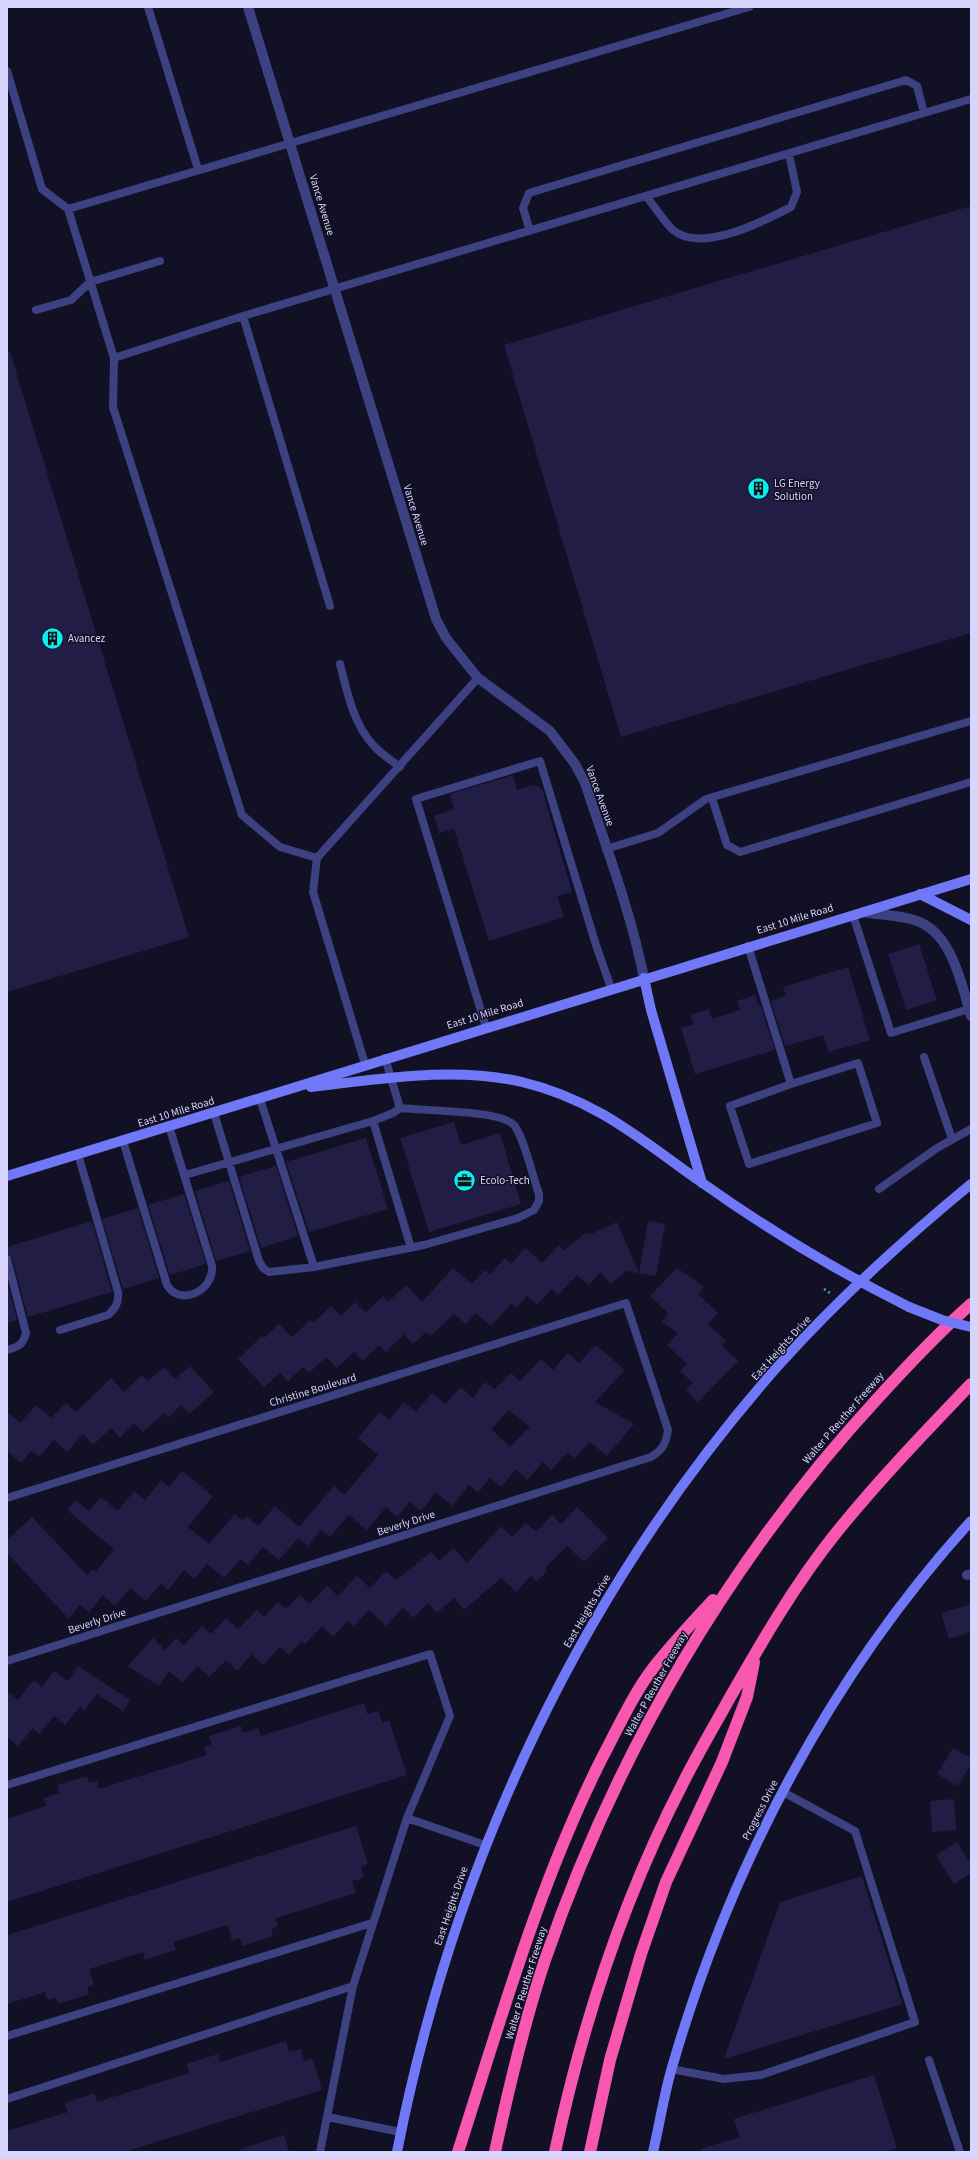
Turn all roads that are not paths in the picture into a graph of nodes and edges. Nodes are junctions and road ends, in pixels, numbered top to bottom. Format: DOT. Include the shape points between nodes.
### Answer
graph roads {
  1 [pos="148,7"];
  2 [pos="248,7"];
  3 [pos="750,7"];
  4 [pos="7,71"];
  5 [pos="971,99"];
  6 [pos="924,113"];
  7 [pos="290,142"];
  8 [pos="789,154"];
  9 [pos="198,169"];
  10 [pos="646,196"];
  11 [pos="68,209"];
  12 [pos="530,231"];
  13 [pos="160,261"];
  14 [pos="90,282"];
  15 [pos="335,289"];
  16 [pos="36,310"];
  17 [pos="243,316"];
  18 [pos="114,358"];
  19 [pos="330,606"];
  20 [pos="340,664"];
  21 [pos="478,678"];
  22 [pos="970,722"];
  23 [pos="971,731"];
  24 [pos="400,768"];
  25 [pos="971,782"];
  26 [pos="712,798"];
  27 [pos="606,849"];
  28 [pos="316,858"];
  29 [pos="971,879"];
  30 [pos="920,894"];
  31 [pos="858,913"];
  32 [pos="971,920"];
  33 [pos="748,946"];
  34 [pos="644,978"];
  35 [pos="611,988"];
  36 [pos="967,994"];
  37 [pos="970,1013"];
  38 [pos="486,1027"];
  39 [pos="924,1057"];
  40 [pos="385,1058"];
  41 [pos="365,1064"];
  42 [pos="391,1078"];
  43 [pos="791,1084"];
  44 [pos="293,1088"];
  45 [pos="260,1099"];
  46 [pos="400,1108"];
  47 [pos="214,1112"];
  48 [pos="373,1122"];
  49 [pos="169,1126"];
  50 [pos="971,1129"];
  51 [pos="952,1139"];
  52 [pos="123,1141"];
  53 [pos="276,1149"];
  54 [pos="78,1154"];
  55 [pos="230,1163"];
  56 [pos="186,1175"];
  57 [pos="7,1176"];
  58 [pos="702,1183"];
  59 [pos="971,1184"];
  60 [pos="879,1189"];
  61 [pos="411,1248"];
  62 [pos="7,1259"];
  63 [pos="314,1267"];
  64 [pos="860,1282"];
  65 [pos="626,1303"];
  66 [pos="971,1304"];
  67 [pos="971,1327"];
  68 [pos="60,1330"];
  69 [pos="7,1350"];
  70 [pos="971,1384"];
  71 [pos="7,1498"];
  72 [pos="971,1521"];
  73 [pos="743,1566"];
  74 [pos="756,1651"];
  75 [pos="7,1661"];
  76 [pos="7,1785"];
  77 [pos="783,1792"];
  78 [pos="407,1818"];
  79 [pos="485,1845"];
  80 [pos="372,1923"];
  81 [pos="353,1986"];
  82 [pos="7,2036"];
  83 [pos="929,2060"];
  84 [pos="671,2069"];
  85 [pos="7,2098"];
  86 [pos="328,2117"];
  87 [pos="400,2132"];
  88 [pos="320,2152"];
  89 [pos="396,2152"];
  90 [pos="458,2152"];
  91 [pos="495,2152"];
  92 [pos="555,2152"];
  93 [pos="590,2152"];
  94 [pos="653,2152"];
  95 [pos="960,2152"];
  1 -- 9 [label="lane"];
  2 -- 7 [label="street, Vance Avenue"];
  3 -- 7 [label="lane"];
  4 -- 11 [label="lane" via="42,189"];
  5 -- 6 [label="lane"];
  6 -- 8 [label="lane"];
  6 -- 12 [label="lane" via="917,86 906,80 899,82 529,193 523,208"];
  7 -- 9 [label="lane"];
  7 -- 15 [label="street, Vance Avenue"];
  8 -- 10 [label="lane"];
  8 -- 10 [label="lane" via="797,192 791,207 760,223 725,234 696,240 674,230"];
  9 -- 11 [label="lane"];
  10 -- 12 [label="lane"];
  11 -- 14 [label="lane"];
  12 -- 15 [label="lane"];
  13 -- 14 [label="lane"];
  14 -- 16 [label="lane" via="70,300"];
  14 -- 18 [label="lane"];
  15 -- 17 [label="lane"];
  15 -- 21 [label="street, Vance Avenue" via="432,609 446,638"];
  17 -- 18 [label="lane"];
  17 -- 19 [label="lane"];
  18 -- 28 [label="lane" via="113,407 242,815 280,847"];
  20 -- 24 [label="lane" via="351,704 363,730 373,745"];
  21 -- 24 [label="lane"];
  21 -- 27 [label="street, Vance Avenue" via="550,731 565,750 585,783"];
  22 -- 23 [label="lane"];
  22 -- 26 [label="lane"];
  24 -- 28 [label="lane"];
  25 -- 26 [label="lane" via="740,852 727,845"];
  26 -- 27 [label="lane" via="706,799 658,833"];
  27 -- 34 [label="street, Vance Avenue" via="638,947"];
  28 -- 41 [label="lane" via="313,892"];
  29 -- 30 [label="main road, East 10 Mile Road"];
  30 -- 31 [label="main road, East 10 Mile Road"];
  30 -- 32 [label="main road"];
  31 -- 33 [label="main road, East 10 Mile Road"];
  31 -- 36 [label="street" via="916,920 938,933"];
  31 -- 37 [label="lane" via="891,1033"];
  33 -- 34 [label="main road, East 10 Mile Road"];
  33 -- 43 [label="lane"];
  34 -- 35 [label="main road, East 10 Mile Road"];
  34 -- 58 [label="main road"];
  35 -- 38 [label="main road, East 10 Mile Road"];
  35 -- 38 [label="lane" via="540,761 416,799"];
  36 -- 37 [label="street"];
  38 -- 40 [label="main road, East 10 Mile Road"];
  39 -- 51 [label="lane"];
  40 -- 41 [label="main road, East 10 Mile Road"];
  40 -- 42 [label="lane"];
  41 -- 44 [label="main road, East 10 Mile Road"];
  42 -- 44 [label="main road"];
  42 -- 46 [label="lane"];
  42 -- 58 [label="main road" via="435,1074 465,1075 517,1081 551,1091 582,1103 625,1126"];
  43 -- 43 [label="lane" via="730,1106 749,1164 877,1123 858,1063"];
  44 -- 45 [label="main road, East 10 Mile Road"];
  45 -- 47 [label="main road, East 10 Mile Road"];
  45 -- 53 [label="lane"];
  46 -- 48 [label="lane"];
  46 -- 61 [label="lane" via="484,1115 508,1120 520,1136 540,1201 534,1210 518,1218"];
  47 -- 49 [label="main road, East 10 Mile Road"];
  47 -- 55 [label="lane"];
  48 -- 53 [label="lane"];
  48 -- 61 [label="lane"];
  49 -- 52 [label="main road, East 10 Mile Road"];
  49 -- 56 [label="lane"];
  50 -- 51 [label="lane"];
  51 -- 60 [label="lane"];
  52 -- 54 [label="main road, East 10 Mile Road"];
  52 -- 56 [label="lane" via="166,1285 171,1292 184,1296 208,1286 213,1273"];
  53 -- 55 [label="lane"];
  53 -- 63 [label="lane"];
  54 -- 57 [label="main road, East 10 Mile Road"];
  54 -- 68 [label="lane" via="119,1299 115,1309 108,1315"];
  55 -- 56 [label="lane"];
  55 -- 63 [label="lane" via="263,1268 269,1272 277,1272"];
  58 -- 64 [label="main road"];
  59 -- 64 [label="main road, East Heights Drive"];
  61 -- 63 [label="lane"];
  62 -- 69 [label="lane" via="26,1333 22,1344"];
  64 -- 67 [label="main road, bridge" via="909,1307 942,1320"];
  64 -- 79 [label="main road, East Heights Drive" via="779,1366 664,1511 621,1577 575,1656 513,1777"];
  65 -- 71 [label="lane, Christine Boulevard"];
  65 -- 75 [label="lane, Beverly Drive" via="668,1430 666,1442 660,1452 651,1458"];
  66 -- 73 [label="highway, Walter P Reuther Freeway" via="852,1426"];
  70 -- 74 [label="highway" via="928,1428 836,1534 800,1582"];
  72 -- 77 [label="main road, Progress Drive" via="890,1620 823,1721"];
  73 -- 90 [label="highway" via="653,1667 631,1703 592,1779 542,1895"];
  73 -- 91 [label="highway, Walter P Reuther Freeway" via="704,1624 662,1696 624,1770 572,1885 544,1962 516,2057"];
  74 -- 92 [label="highway" via="682,1783 615,1938 567,2095"];
  74 -- 93 [label="highway" via="747,1697 722,1762 666,1882 641,1954 610,2060"];
  76 -- 78 [label="lane" via="430,1654 450,1716"];
  77 -- 84 [label="main road, Progress Drive" via="728,1906"];
  77 -- 84 [label="lane" via="855,1831 915,2022 760,2075 724,2079"];
  78 -- 79 [label="lane"];
  78 -- 80 [label="lane"];
  79 -- 87 [label="main road, East Heights Drive" via="430,2010"];
  80 -- 81 [label="lane"];
  80 -- 82 [label="lane"];
  81 -- 85 [label="lane"];
  81 -- 86 [label="lane"];
  83 -- 95 [label="lane"];
  84 -- 94 [label="main road, Progress Drive"];
  86 -- 87 [label="lane"];
  86 -- 88 [label="lane"];
  87 -- 89 [label="main road, East Heights Drive"];
}
